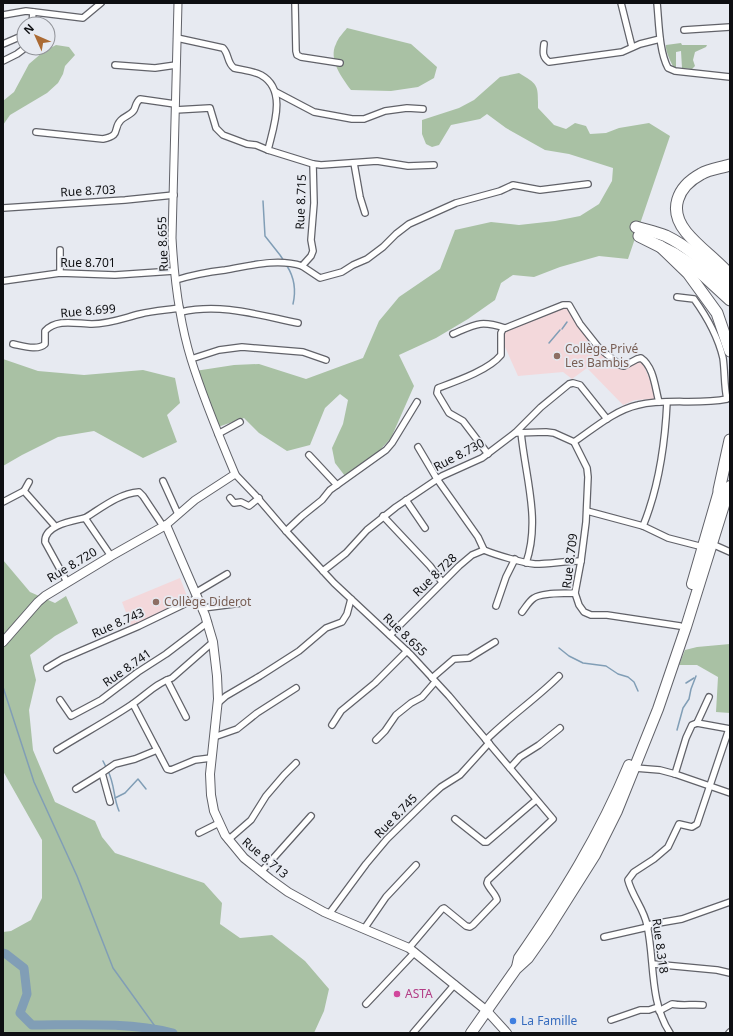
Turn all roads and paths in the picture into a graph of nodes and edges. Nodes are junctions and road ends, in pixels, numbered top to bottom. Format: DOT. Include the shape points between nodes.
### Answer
graph roads {
  1 [pos="101,3"];
  2 [pos="178,3"];
  3 [pos="295,3"];
  4 [pos="621,3"];
  5 [pos="657,3"];
  6 [pos="33,12"];
  7 [pos="3,15"];
  8 [pos="33,16"];
  9 [pos="730,27"];
  10 [pos="684,30"];
  11 [pos="16,38"];
  12 [pos="176,38"];
  13 [pos="660,39"];
  14 [pos="3,44"];
  15 [pos="544,44"];
  16 [pos="632,47"];
  17 [pos="16,54"];
  18 [pos="3,61"];
  19 [pos="340,63"];
  20 [pos="115,65"];
  21 [pos="176,66"];
  22 [pos="730,77"];
  23 [pos="276,92"];
  24 [pos="175,107"];
  25 [pos="423,109"];
  26 [pos="36,132"];
  27 [pos="268,150"];
  28 [pos="354,163"];
  29 [pos="313,164"];
  30 [pos="434,165"];
  31 [pos="730,165"];
  32 [pos="588,184"];
  33 [pos="174,195"];
  34 [pos="3,208"];
  35 [pos="365,213"];
  36 [pos="637,231"];
  37 [pos="660,246"];
  38 [pos="60,250"];
  39 [pos="302,266"];
  40 [pos="174,271"];
  41 [pos="60,273"];
  42 [pos="730,275"];
  43 [pos="176,280"];
  44 [pos="3,281"];
  45 [pos="730,287"];
  46 [pos="677,297"];
  47 [pos="730,300"];
  48 [pos="180,310"];
  49 [pos="717,313"];
  50 [pos="298,323"];
  51 [pos="505,328"];
  52 [pos="730,329"];
  53 [pos="453,334"];
  54 [pos="13,344"];
  55 [pos="730,351"];
  56 [pos="191,359"];
  57 [pos="326,360"];
  58 [pos="417,402"];
  59 [pos="659,402"];
  60 [pos="667,402"];
  61 [pos="607,419"];
  62 [pos="240,422"];
  63 [pos="518,433"];
  64 [pos="218,434"];
  65 [pos="730,440"];
  66 [pos="574,442"];
  67 [pos="418,447"];
  68 [pos="488,454"];
  69 [pos="309,455"];
  70 [pos="730,456"];
  71 [pos="235,474"];
  72 [pos="437,479"];
  73 [pos="163,481"];
  74 [pos="29,482"];
  75 [pos="337,485"];
  76 [pos="727,489"];
  77 [pos="24,491"];
  78 [pos="230,498"];
  79 [pos="258,498"];
  80 [pos="406,500"];
  81 [pos="3,502"];
  82 [pos="587,512"];
  83 [pos="178,514"];
  84 [pos="383,516"];
  85 [pos="85,518"];
  86 [pos="55,526"];
  87 [pos="165,526"];
  88 [pos="643,526"];
  89 [pos="425,528"];
  90 [pos="286,531"];
  91 [pos="707,545"];
  92 [pos="484,550"];
  93 [pos="730,552"];
  94 [pos="112,556"];
  95 [pos="515,559"];
  96 [pos="581,561"];
  97 [pos="526,563"];
  98 [pos="322,571"];
  99 [pos="227,574"];
  100 [pos="67,582"];
  101 [pos="442,582"];
  102 [pos="575,592"];
  103 [pos="196,595"];
  104 [pos="351,599"];
  105 [pos="242,603"];
  106 [pos="496,606"];
  107 [pos="203,608"];
  108 [pos="522,612"];
  109 [pos="208,622"];
  110 [pos="680,626"];
  111 [pos="390,635"];
  112 [pos="3,642"];
  113 [pos="213,642"];
  114 [pos="494,642"];
  115 [pos="407,651"];
  116 [pos="47,668"];
  117 [pos="559,676"];
  118 [pos="167,680"];
  119 [pos="434,680"];
  120 [pos="296,688"];
  121 [pos="708,697"];
  122 [pos="60,700"];
  123 [pos="217,703"];
  124 [pos="133,704"];
  125 [pos="186,717"];
  126 [pos="697,723"];
  127 [pos="332,724"];
  128 [pos="560,728"];
  129 [pos="729,729"];
  130 [pos="214,737"];
  131 [pos="376,740"];
  132 [pos="488,742"];
  133 [pos="57,750"];
  134 [pos="156,750"];
  135 [pos="211,758"];
  136 [pos="296,764"];
  137 [pos="510,768"];
  138 [pos="635,768"];
  139 [pos="102,773"];
  140 [pos="675,774"];
  141 [pos="709,786"];
  142 [pos="76,789"];
  143 [pos="730,793"];
  144 [pos="536,800"];
  145 [pos="110,802"];
  146 [pos="311,816"];
  147 [pos="455,819"];
  148 [pos="219,823"];
  149 [pos="199,833"];
  150 [pos="228,840"];
  151 [pos="416,865"];
  152 [pos="261,872"];
  153 [pos="730,902"];
  154 [pos="329,914"];
  155 [pos="647,926"];
  156 [pos="364,929"];
  157 [pos="604,937"];
  158 [pos="412,950"];
  159 [pos="653,964"];
  160 [pos="516,969"];
  161 [pos="730,974"];
  162 [pos="455,984"];
  163 [pos="366,1004"];
  164 [pos="703,1005"];
  165 [pos="658,1009"];
  166 [pos="487,1011"];
  167 [pos="611,1020"];
  168 [pos="413,1033"];
  169 [pos="471,1033"];
  170 [pos="507,1033"];
  171 [pos="670,1033"];
  1 -- 6 [label="street" via="83,18"];
  2 -- 12 [label="street, Rue 8.655"];
  3 -- 19 [label="street" via="297,55"];
  4 -- 16 [label="street"];
  5 -- 13 [label="street"];
  6 -- 7 [label="street"];
  6 -- 8 [label="street"];
  9 -- 10 [label="street"];
  11 -- 14 [label="street"];
  12 -- 21 [label="street, Rue 8.655"];
  12 -- 23 [label="street" via="223,48 231,66 261,75"];
  13 -- 16 [label="street"];
  13 -- 22 [label="street" via="668,68"];
  15 -- 16 [label="street" via="543,55 549,62 622,52"];
  17 -- 18 [label="street"];
  20 -- 21 [label="street" via="155,68"];
  21 -- 24 [label="street, Rue 8.655"];
  23 -- 25 [label="street" via="314,112 352,119 364,119 385,111"];
  23 -- 27 [label="street" via="276,117"];
  24 -- 26 [label="street" via="140,98 133,112 120,122 115,135 110,138"];
  24 -- 27 [label="street, Rue 8.715" via="210,108 216,128 223,135"];
  24 -- 33 [label="street, Rue 8.655"];
  27 -- 29 [label="street, Rue 8.715"];
  28 -- 29 [label="street"];
  28 -- 30 [label="street" via="377,161 412,166"];
  28 -- 35 [label="street"];
  29 -- 39 [label="street, Rue 8.715" via="313,251"];
  31 -- 42 [label="highway" via="701,174 686,184 678,196 676,209 680,224 687,234"];
  32 -- 39 [label="street" via="540,190 513,185 456,203 409,224 372,256 342,272 320,278"];
  33 -- 34 [label="street, Rue 8.703"];
  33 -- 40 [label="street, Rue 8.655"];
  36 -- 37 [label="highway"];
  36 -- 42 [label="highway" via="652,227 666,229 685,240"];
  36 -- 45 [label="highway" via="664,235 679,243 698,256"];
  37 -- 47 [label="highway" via="692,265"];
  37 -- 49 [label="highway" via="688,273"];
  38 -- 41 [label="street"];
  39 -- 43 [label="street" via="260,263"];
  40 -- 41 [label="street, Rue 8.701" via="115,275"];
  40 -- 43 [label="street, Rue 8.655"];
  41 -- 44 [label="street, Rue 8.701"];
  43 -- 48 [label="street, Rue 8.655"];
  46 -- 60 [label="street" via="694,299 707,317 723,359 726,399 699,403"];
  48 -- 50 [label="street" via="225,308"];
  48 -- 54 [label="street, Rue 8.699" via="140,314 103,323 66,322 47,329 45,344 42,347"];
  48 -- 56 [label="street, Rue 8.655"];
  49 -- 52 [label="highway"];
  49 -- 55 [label="highway"];
  51 -- 53 [label="street" via="486,323"];
  51 -- 59 [label="street" via="563,305 569,305 599,348 620,365 624,366 641,358 648,364"];
  51 -- 68 [label="street" via="501,333 502,355 495,362 462,380 438,388 437,393 449,413 463,421"];
  56 -- 57 [label="street" via="219,350 242,348 303,352"];
  56 -- 64 [label="street, Rue 8.655"];
  58 -- 75 [label="street" via="386,450"];
  59 -- 60 [label="street"];
  59 -- 61 [label="street" via="633,406"];
  60 -- 88 [label="street" via="659,476"];
  61 -- 63 [label="street, Rue 8.730" via="580,385 573,383 541,407"];
  61 -- 66 [label="street"];
  62 -- 64 [label="street"];
  63 -- 66 [label="street" via="554,433"];
  63 -- 68 [label="street, Rue 8.730"];
  63 -- 97 [label="street" via="530,487 533,517 530,552"];
  64 -- 71 [label="street, Rue 8.655"];
  65 -- 76 [label="highway"];
  66 -- 82 [label="street, Rue 8.709" via="587,468"];
  67 -- 72 [label="street"];
  68 -- 72 [label="street, Rue 8.730"];
  69 -- 75 [label="street"];
  70 -- 76 [label="highway"];
  71 -- 79 [label="street, Rue 8.655"];
  71 -- 83 [label="street" via="203,494"];
  72 -- 80 [label="street, Rue 8.730"];
  72 -- 92 [label="street" via="478,537"];
  73 -- 83 [label="street"];
  74 -- 77 [label="street"];
  75 -- 90 [label="street"];
  76 -- 91 [label="highway"];
  77 -- 81 [label="street"];
  77 -- 86 [label="street"];
  78 -- 79 [label="street" via="234,503 241,502 249,506"];
  79 -- 90 [label="street, Rue 8.655"];
  80 -- 84 [label="street, Rue 8.730"];
  80 -- 89 [label="street"];
  82 -- 88 [label="street"];
  82 -- 96 [label="street, Rue 8.709"];
  83 -- 87 [label="street"];
  84 -- 98 [label="street, Rue 8.730" via="350,549"];
  84 -- 101 [label="street"];
  85 -- 86 [label="street"];
  85 -- 87 [label="street" via="115,498 139,492"];
  85 -- 94 [label="street"];
  86 -- 100 [label="street" via="46,535 45,542"];
  87 -- 94 [label="main road, Rue 8.720"];
  87 -- 103 [label="main road, Rue 8.713"];
  88 -- 91 [label="street" via="668,538"];
  90 -- 98 [label="street, Rue 8.655"];
  91 -- 93 [label="street"];
  91 -- 110 [label="highway"];
  91 -- 138 [label="highway" via="673,667"];
  92 -- 95 [label="street"];
  92 -- 101 [label="street, Rue 8.728" via="472,556"];
  94 -- 100 [label="main road, Rue 8.720"];
  95 -- 97 [label="street"];
  95 -- 106 [label="street"];
  96 -- 97 [label="street"];
  96 -- 102 [label="street, Rue 8.709"];
  98 -- 104 [label="street, Rue 8.655"];
  99 -- 103 [label="street, Rue 8.743"];
  100 -- 112 [label="main road, Rue 8.720" via="38,602"];
  101 -- 111 [label="street, Rue 8.728"];
  102 -- 108 [label="street" via="535,597"];
  102 -- 110 [label="street, Rue 8.709" via="579,605 584,612 591,615"];
  103 -- 107 [label="main road, Rue 8.713"];
  103 -- 116 [label="street, Rue 8.743" via="139,626"];
  104 -- 111 [label="street, Rue 8.655"];
  104 -- 123 [label="street" via="342,622 326,628 298,651"];
  105 -- 107 [label="street"];
  107 -- 109 [label="main road, Rue 8.713"];
  109 -- 113 [label="main road, Rue 8.713"];
  109 -- 122 [label="street, Rue 8.741" via="100,700 71,716"];
  110 -- 160 [label="highway" via="650,711 611,805 589,850 519,958"];
  111 -- 115 [label="street, Rue 8.655"];
  113 -- 118 [label="street" via="176,676"];
  113 -- 123 [label="main road, Rue 8.713"];
  114 -- 119 [label="street" via="469,658 454,658"];
  115 -- 119 [label="street, Rue 8.655"];
  115 -- 127 [label="street" via="375,683 341,711"];
  117 -- 132 [label="street, Rue 8.745" via="503,724"];
  118 -- 124 [label="street"];
  118 -- 125 [label="street"];
  119 -- 131 [label="street" via="422,697 396,716"];
  119 -- 132 [label="street, Rue 8.655"];
  120 -- 130 [label="street" via="237,729"];
  121 -- 126 [label="street"];
  123 -- 130 [label="main road, Rue 8.713"];
  124 -- 133 [label="street"];
  124 -- 134 [label="street"];
  126 -- 129 [label="street"];
  126 -- 140 [label="street" via="692,725 686,738"];
  128 -- 137 [label="street" via="520,757"];
  129 -- 141 [label="street"];
  130 -- 135 [label="main road, Rue 8.713"];
  132 -- 137 [label="street, Rue 8.655"];
  132 -- 154 [label="street, Rue 8.745" via="460,775 430,797 387,839"];
  134 -- 135 [label="street" via="169,770 195,760"];
  134 -- 139 [label="street" via="115,764"];
  135 -- 148 [label="main road, Rue 8.713" via="211,795"];
  136 -- 150 [label="street" via="266,796 251,820"];
  137 -- 144 [label="street, Rue 8.655"];
  138 -- 140 [label="street"];
  138 -- 160 [label="highway" via="595,855 547,932 528,958"];
  139 -- 142 [label="street"];
  139 -- 145 [label="street"];
  140 -- 141 [label="street"];
  141 -- 143 [label="street"];
  141 -- 155 [label="street, Rue 8.318" via="697,824 692,827 679,824 668,847 634,872 628,880"];
  144 -- 147 [label="street" via="487,842"];
  144 -- 158 [label="street, Rue 8.655" via="553,819 488,880 486,883 497,900 470,927 442,908"];
  146 -- 152 [label="street"];
  148 -- 149 [label="street"];
  148 -- 150 [label="main road, Rue 8.713"];
  150 -- 152 [label="main road, Rue 8.713"];
  151 -- 156 [label="street" via="386,897"];
  152 -- 154 [label="main road, Rue 8.713" via="288,892"];
  153 -- 155 [label="street" via="682,918"];
  154 -- 156 [label="main road, Rue 8.713"];
  155 -- 157 [label="street"];
  155 -- 159 [label="street, Rue 8.318"];
  156 -- 158 [label="main road, Rue 8.713"];
  158 -- 162 [label="main road, Rue 8.713"];
  158 -- 163 [label="street"];
  159 -- 161 [label="street" via="717,970"];
  159 -- 165 [label="street, Rue 8.318"];
  160 -- 166 [label="highway"];
  162 -- 166 [label="main road, Rue 8.713"];
  162 -- 168 [label="street"];
  164 -- 165 [label="street" via="672,1004"];
  165 -- 167 [label="street" via="640,1010"];
  165 -- 171 [label="street, Rue 8.318"];
  166 -- 169 [label="highway"];
  166 -- 170 [label="main road, Rue 8.713"];
}
